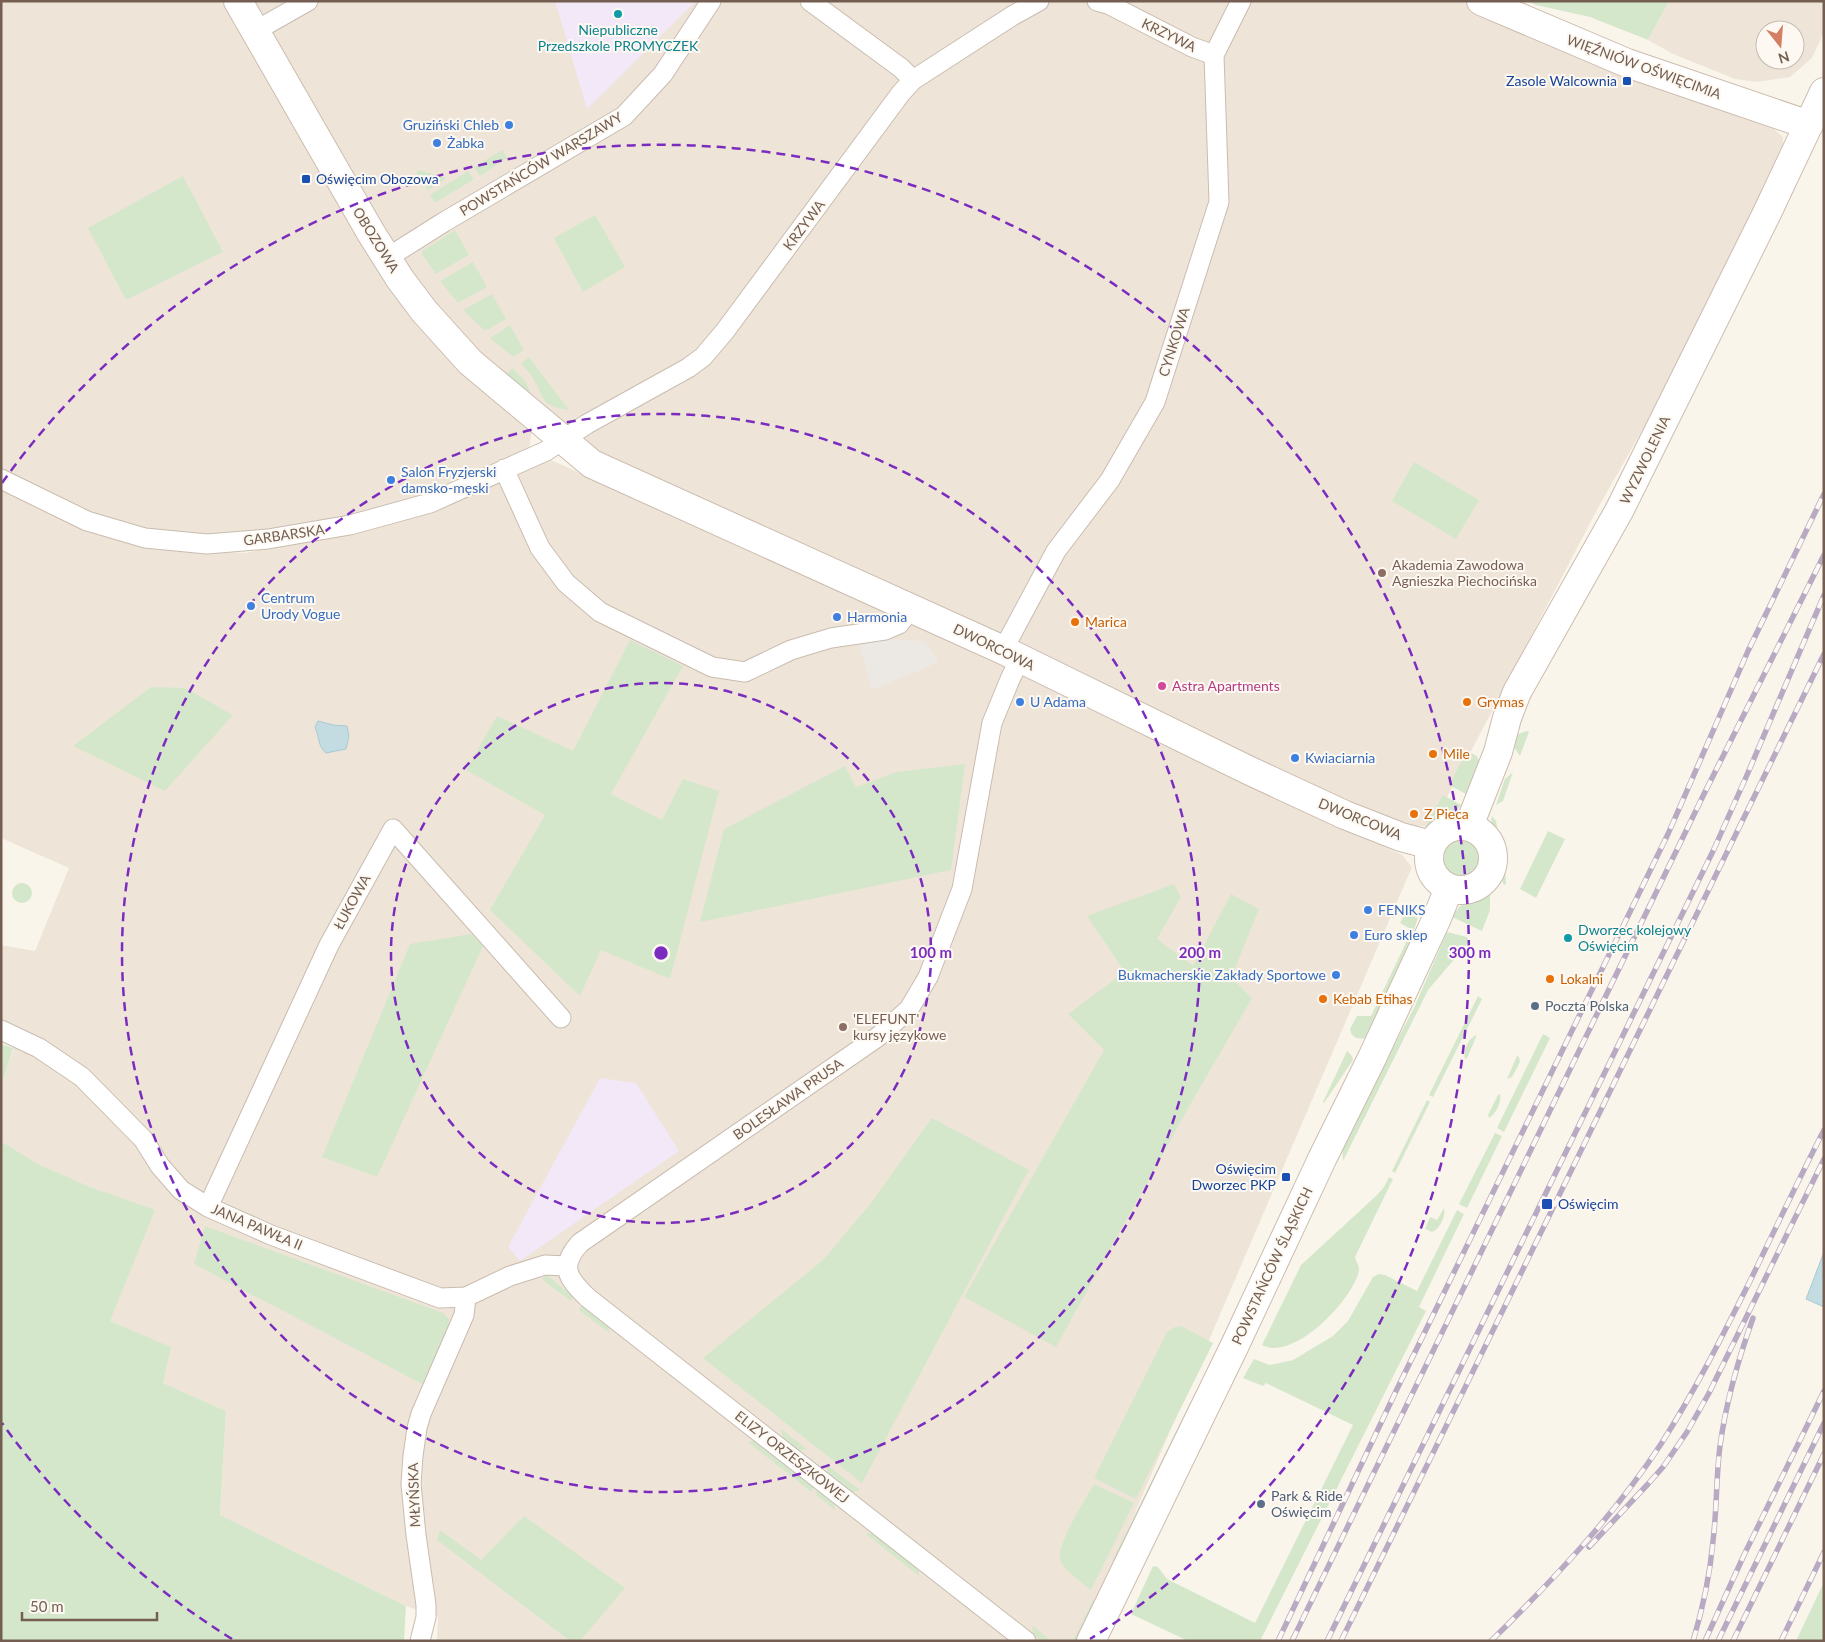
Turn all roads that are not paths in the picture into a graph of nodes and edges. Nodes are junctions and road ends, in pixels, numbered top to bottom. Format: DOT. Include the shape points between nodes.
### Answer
graph roads {
  1 [pos="238,1"];
  2 [pos="308,1"];
  3 [pos="711,1"];
  4 [pos="810,1"];
  5 [pos="1039,1"];
  6 [pos="1097,1"];
  7 [pos="1241,1"];
  8 [pos="1481,1"];
  9 [pos="255,30"];
  10 [pos="1214,55"];
  11 [pos="912,80"];
  12 [pos="1824,92"];
  13 [pos="1809,125"];
  14 [pos="387,258"];
  15 [pos="561,440"];
  16 [pos="504,469"];
  17 [pos="1,479"];
  18 [pos="911,609"];
  19 [pos="1011,655"];
  20 [pos="1469,826"];
  21 [pos="1431,845"];
  22 [pos="1448,888"];
  23 [pos="561,1018"];
  24 [pos="1,1030"];
  25 [pos="208,1207"];
  26 [pos="567,1266"];
  27 [pos="466,1298"];
  28 [pos="420,1641"];
  29 [pos="1026,1641"];
  30 [pos="1091,1641"];
  1 -- 9 [label="street, OBOZOWA"];
  2 -- 9 [label="street"];
  3 -- 14 [label="street, POWSTAŃCÓW WARSZAWY" via="663,74 624,116"];
  4 -- 11 [label="street" via="902,68"];
  5 -- 11 [label="street, KRZYWA"];
  6 -- 10 [label="street, KRZYWA"];
  7 -- 10 [label="street, CYNKOWA"];
  8 -- 13 [label="street, WIĘŹNIÓW OŚWIĘCIMIA" via="1627,63"];
  9 -- 14 [label="street, OBOZOWA"];
  10 -- 19 [label="street, CYNKOWA" via="1219,202 1155,402 1110,480 1056,551"];
  11 -- 15 [label="street, KRZYWA" via="703,357"];
  12 -- 13 [label="street, WYZWOLENIA"];
  13 -- 20 [label="street, WYZWOLENIA" via="1619,512 1517,692"];
  14 -- 15 [label="street, OBOZOWA" via="424,311 470,362"];
  15 -- 16 [label="street, GARBARSKA" via="546,451"];
  15 -- 18 [label="street, DWORCOWA" via="592,464"];
  16 -- 17 [label="street, GARBARSKA" via="430,503 360,523 268,539 207,544 145,538 87,521"];
  16 -- 18 [label="street" via="540,548 566,583 600,612 712,667 745,672 791,650 831,638 884,630 899,624"];
  18 -- 19 [label="street, DWORCOWA"];
  19 -- 21 [label="street, DWORCOWA" via="1345,815"];
  19 -- 26 [label="street, BOLESŁAWA PRUSA" via="1010,677 992,723 962,889 928,977 909,1009 879,1036 580,1242"];
  20 -- 21 [label="street" via="1442,831"];
  20 -- 22 [label="street" via="1485,835 1490,842 1492,869 1474,888"];
  21 -- 22 [label="street" via="1428,856 1430,868"];
  22 -- 30 [label="street, POWSTAŃCÓW ŚLĄSKICH" via="1372,1058"];
  23 -- 25 [label="street, ŁUKOWA" via="393,829 329,945"];
  24 -- 25 [label="street, JANA PAWŁA II" via="39,1048 82,1077 142,1139 181,1190"];
  25 -- 27 [label="street, JANA PAWŁA II" via="272,1235 440,1298"];
  26 -- 27 [label="street, JANA PAWŁA II" via="545,1265 527,1270"];
  26 -- 29 [label="street, ELIZY ORZESZKOWEJ" via="572,1282 588,1298"];
  27 -- 28 [label="street, MŁYŃSKA" via="464,1315 417,1428 413,1456 411,1492 426,1605"];
}
